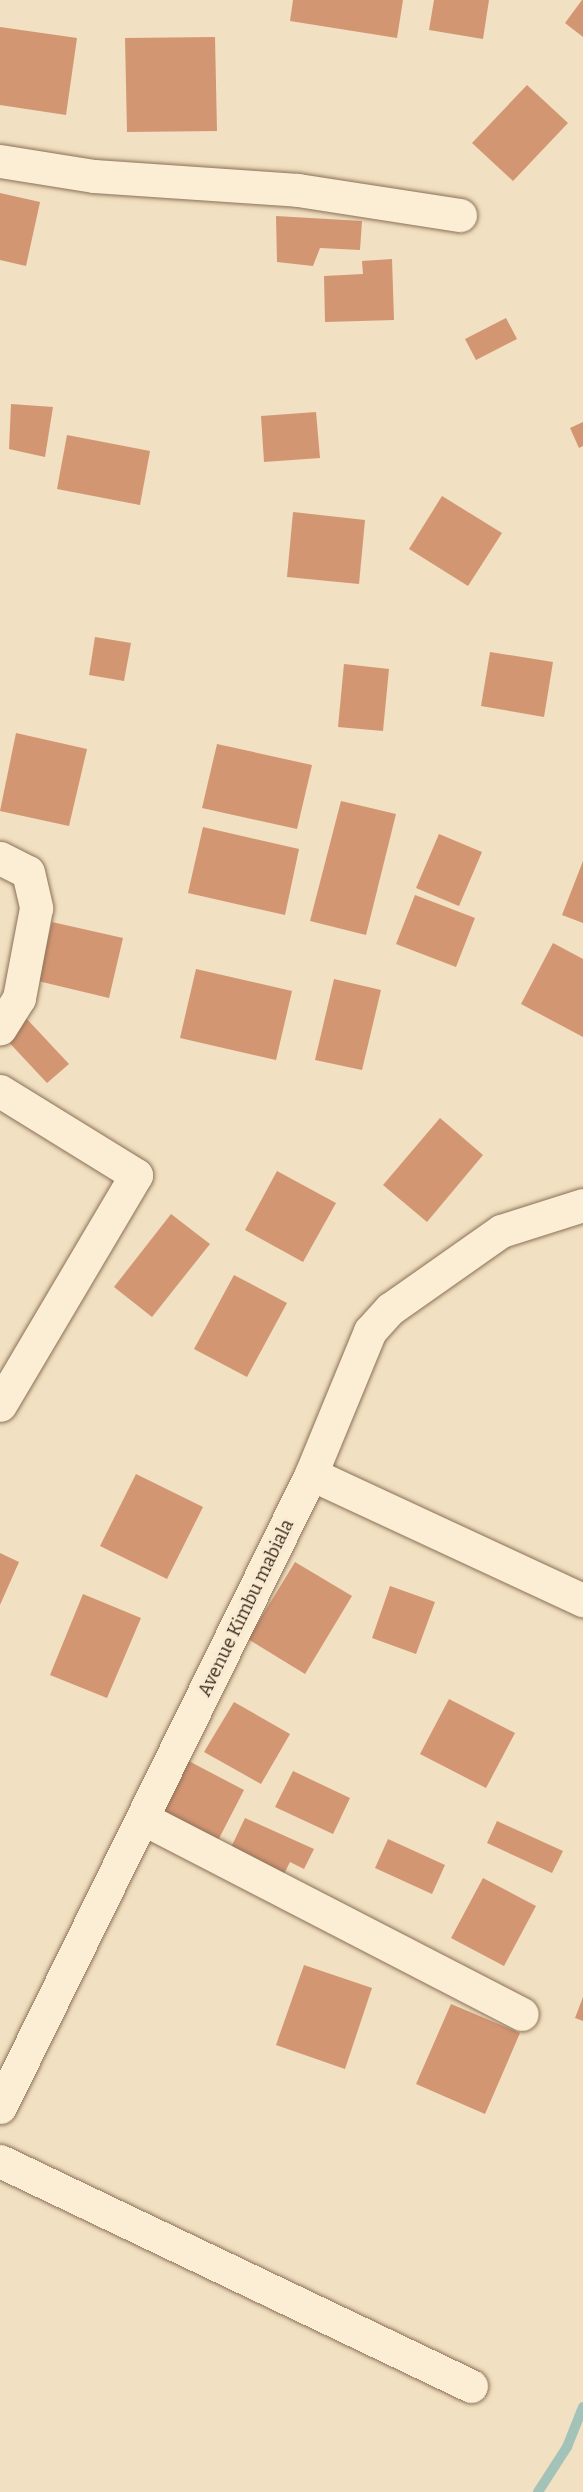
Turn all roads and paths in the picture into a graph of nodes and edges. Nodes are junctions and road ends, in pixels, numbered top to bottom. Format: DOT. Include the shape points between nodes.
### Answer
graph roads {
  1 [pos="0,161"];
  2 [pos="460,215"];
  3 [pos="0,858"];
  4 [pos="0,1028"];
  5 [pos="0,1091"];
  6 [pos="583,1205"];
  7 [pos="0,1405"];
  8 [pos="311,1474"];
  9 [pos="583,1600"];
  10 [pos="144,1819"];
  11 [pos="522,2014"];
  12 [pos="0,2107"];
  13 [pos="0,2162"];
  14 [pos="471,2386"];
  1 -- 2 [label="street" via="94,176 298,190"];
  3 -- 4 [label="street" via="28,872 36,908 19,998"];
  5 -- 7 [label="street" via="136,1175"];
  6 -- 8 [label="street, Avenue Kimbu mabiala" via="501,1231 390,1309 370,1331"];
  8 -- 9 [label="street"];
  8 -- 10 [label="street, Avenue Kimbu mabiala"];
  10 -- 11 [label="street"];
  10 -- 12 [label="street, Avenue Kimbu mabiala"];
  13 -- 14 [label="street"];
}
